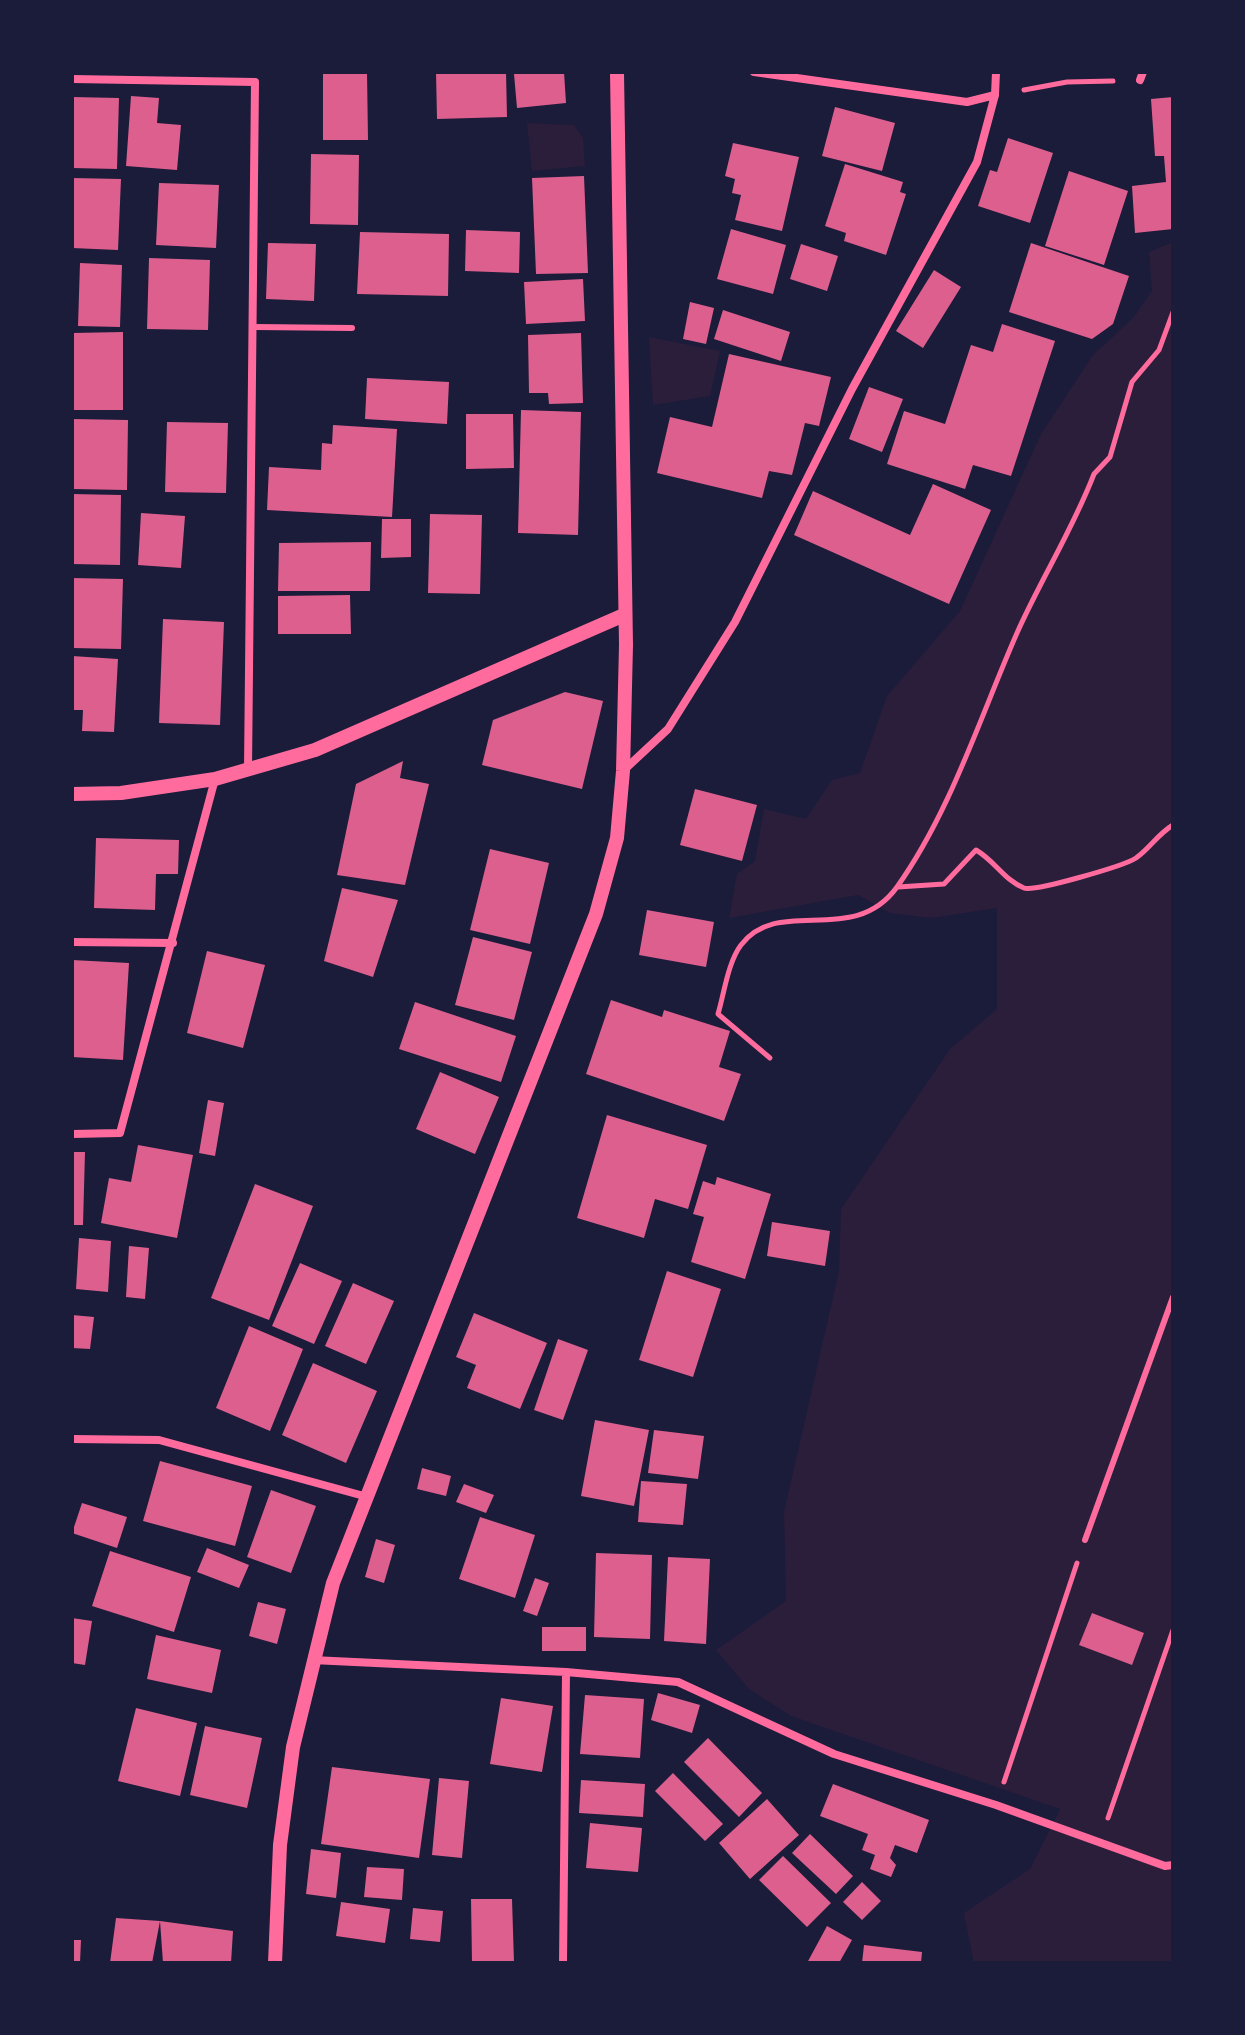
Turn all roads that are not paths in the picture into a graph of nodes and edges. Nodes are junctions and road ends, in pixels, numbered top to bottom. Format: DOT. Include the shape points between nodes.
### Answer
graph roads {
  1 [pos="617,72"];
  2 [pos="754,72"];
  3 [pos="996,72"];
  4 [pos="72,79"];
  5 [pos="995,95"];
  6 [pos="255,327"];
  7 [pos="352,328"];
  8 [pos="624,615"];
  9 [pos="248,768"];
  10 [pos="623,771"];
  11 [pos="215,779"];
  12 [pos="72,794"];
  13 [pos="72,942"];
  14 [pos="173,943"];
  15 [pos="72,1134"];
  16 [pos="1173,1297"];
  17 [pos="72,1439"];
  18 [pos="364,1496"];
  19 [pos="1085,1540"];
  20 [pos="311,1660"];
  21 [pos="566,1672"];
  22 [pos="1173,1865"];
  23 [pos="275,1963"];
  24 [pos="563,1963"];
  1 -- 8 [label="street"];
  2 -- 5 [label="street" via="967,102"];
  3 -- 5 [label="street"];
  4 -- 6 [label="street" via="255,82"];
  5 -- 10 [label="street" via="977,162 852,389 735,622 668,729"];
  6 -- 7 [label="lane"];
  6 -- 9 [label="street"];
  8 -- 9 [label="street" via="315,750"];
  8 -- 10 [label="street"];
  9 -- 11 [label="street"];
  10 -- 18 [label="street" via="617,838 596,914"];
  11 -- 12 [label="street" via="121,793"];
  11 -- 14 [label="street"];
  13 -- 14 [label="street"];
  14 -- 15 [label="street" via="120,1133"];
  16 -- 19 [label="lane"];
  17 -- 18 [label="street" via="159,1440"];
  18 -- 20 [label="street"];
  20 -- 21 [label="street"];
  20 -- 23 [label="street" via="280,1845"];
  21 -- 22 [label="street" via="678,1682 834,1754"];
  21 -- 24 [label="street"];
}
